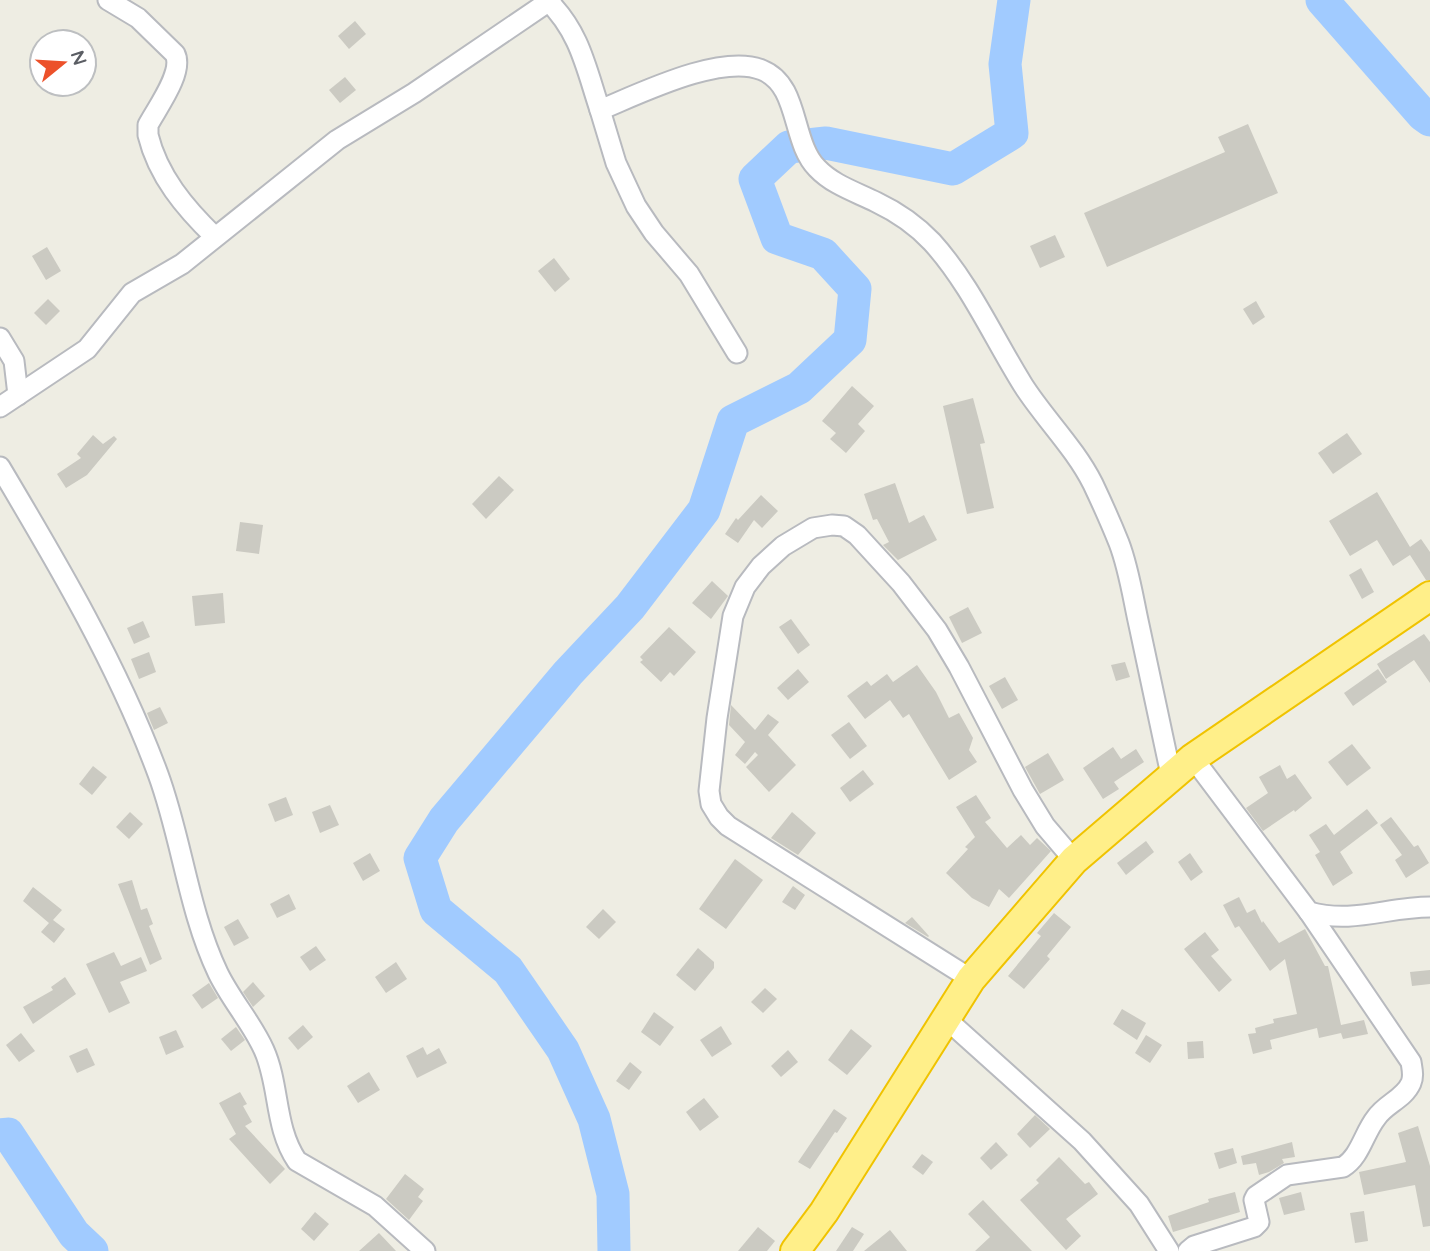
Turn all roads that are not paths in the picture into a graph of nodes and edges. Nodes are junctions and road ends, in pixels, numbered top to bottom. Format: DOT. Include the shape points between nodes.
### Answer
graph roads {
  1 [pos="108,0"];
  2 [pos="549,0"];
  3 [pos="600,110"];
  4 [pos="215,237"];
  5 [pos="0,338"];
  6 [pos="737,353"];
  7 [pos="18,395"];
  8 [pos="0,407"];
  9 [pos="0,467"];
  10 [pos="1430,596"];
  11 [pos="1182,767"];
  12 [pos="1074,860"];
  13 [pos="1428,906"];
  14 [pos="1309,912"];
  15 [pos="971,979"];
  16 [pos="945,1018"];
  17 [pos="425,1251"];
  18 [pos="796,1251"];
  19 [pos="1169,1251"];
  20 [pos="1188,1251"];
  1 -- 4 [label="street" via="138,18 177,59 176,72 148,125 148,135 172,189"];
  2 -- 3 [label="street" via="582,50"];
  2 -- 4 [label="street" via="353,129"];
  3 -- 6 [label="street" via="616,163 636,206 689,274"];
  3 -- 11 [label="street" via="689,74 720,68 760,69 781,86 807,158 831,181 902,215 932,242 1091,482 1119,544"];
  4 -- 7 [label="street" via="132,293 87,349"];
  5 -- 7 [label="street" via="14,361"];
  7 -- 8 [label="street"];
  9 -- 17 [label="street" via="94,631 139,724 172,817 212,958 266,1054 288,1149 297,1161 375,1206"];
  10 -- 11 [label="highway"];
  11 -- 12 [label="highway"];
  11 -- 14 [label="street"];
  12 -- 15 [label="highway"];
  12 -- 15 [label="street" via="1023,790 937,629 857,535 844,526 813,528 761,566 745,587 733,616 717,718 711,804 728,826"];
  13 -- 14 [label="street" via="1356,917"];
  14 -- 20 [label="street" via="1411,1062 1410,1084 1375,1119 1351,1162 1287,1175 1254,1199 1259,1222 1254,1227"];
  15 -- 16 [label="highway"];
  16 -- 18 [label="highway"];
  16 -- 19 [label="street" via="1082,1141 1139,1203"];
}
